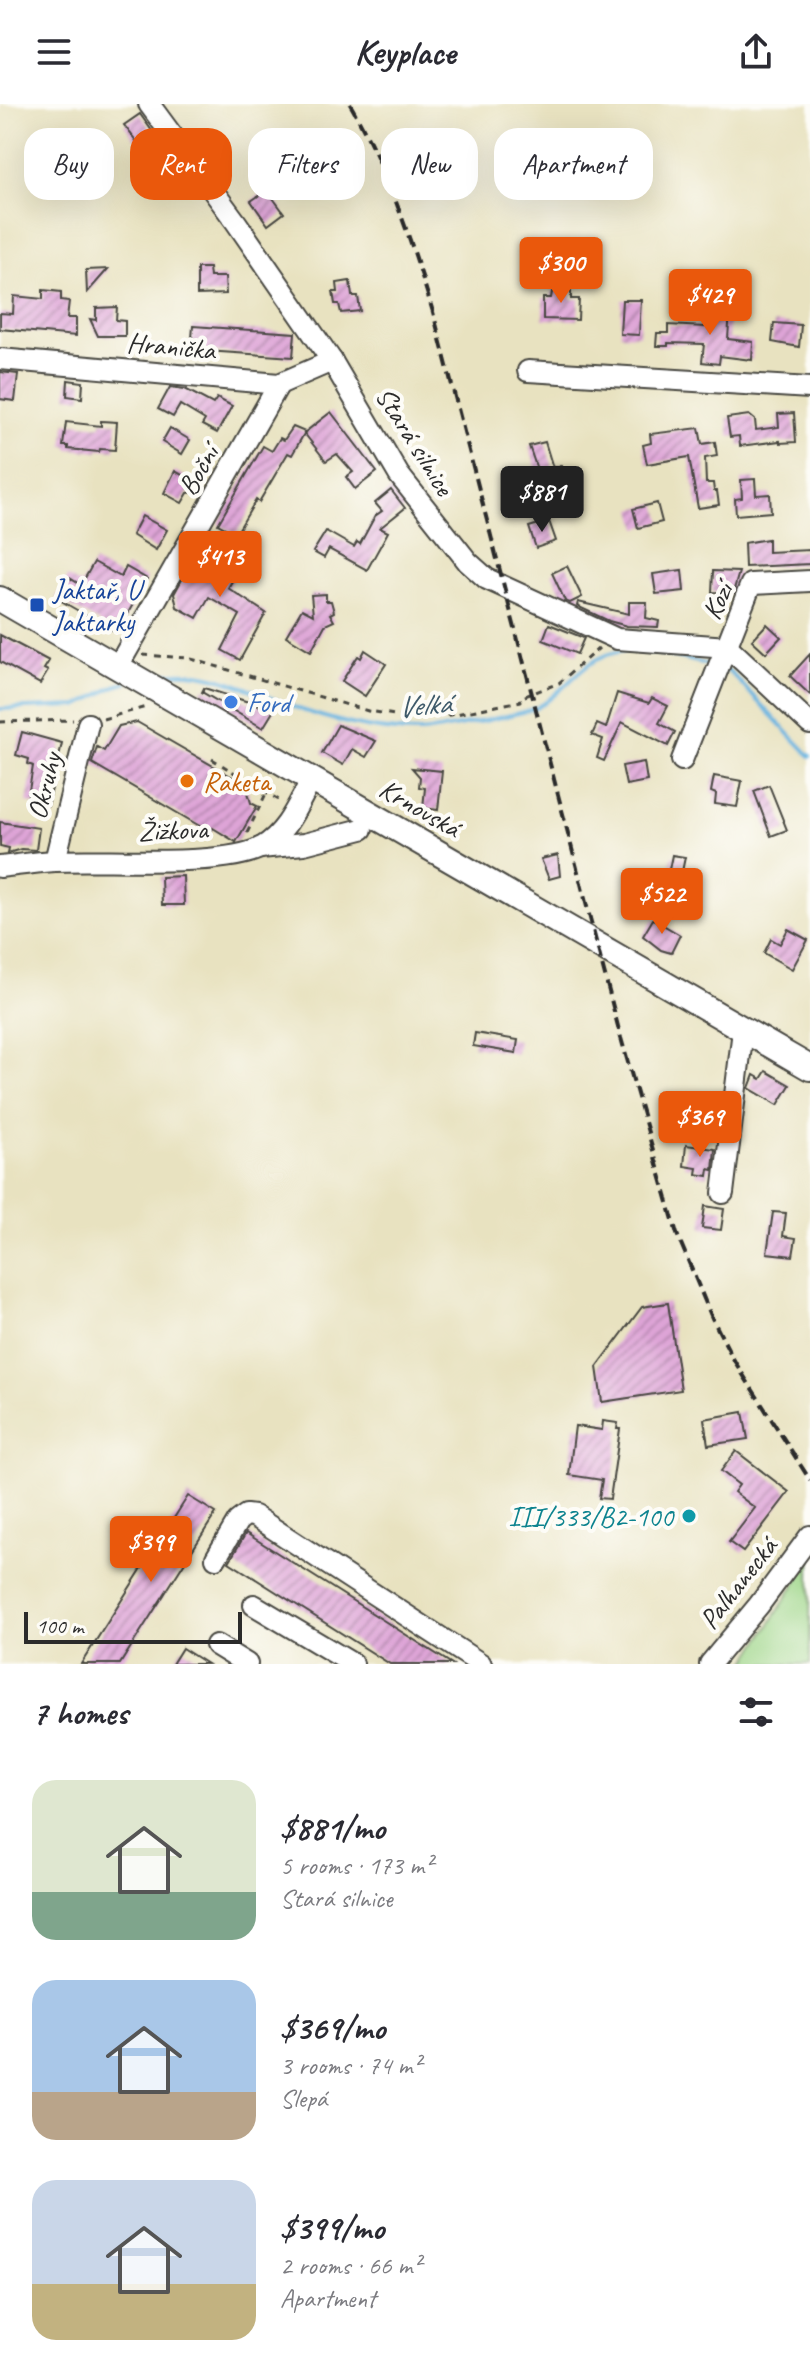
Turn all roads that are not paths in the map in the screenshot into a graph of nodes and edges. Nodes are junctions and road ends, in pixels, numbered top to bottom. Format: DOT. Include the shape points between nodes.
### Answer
graph roads {
  1 [pos="149,104"];
  2 [pos="0,359"];
  3 [pos="332,361"];
  4 [pos="528,371"];
  5 [pos="279,384"];
  6 [pos="810,388"];
  7 [pos="810,581"];
  8 [pos="0,599"];
  9 [pos="723,659"];
  10 [pos="121,661"];
  11 [pos="88,724"];
  12 [pos="810,724"];
  13 [pos="682,760"];
  14 [pos="312,779"];
  15 [pos="362,829"];
  16 [pos="260,848"];
  17 [pos="55,861"];
  18 [pos="0,867"];
  19 [pos="743,1030"];
  20 [pos="808,1064"];
  21 [pos="723,1193"];
  22 [pos="810,1536"];
  23 [pos="216,1558"];
  24 [pos="254,1605"];
  25 [pos="216,1645"];
  26 [pos="712,1663"];
  27 [pos="247,1664"];
  28 [pos="353,1664"];
  29 [pos="481,1664"];
  1 -- 3 [label="street, Stará silnice"];
  2 -- 5 [label="street, Hranička"];
  3 -- 5 [label="street, Hranička"];
  3 -- 9 [label="street, Stará silnice" via="399,475 487,579 617,639"];
  4 -- 6 [label="street"];
  5 -- 10 [label="street, Boční"];
  7 -- 9 [label="street, Kozí" via="751,584"];
  8 -- 10 [label="main road, Krnovská"];
  9 -- 12 [label="street"];
  9 -- 13 [label="street"];
  10 -- 14 [label="main road, Krnovská" via="164,694"];
  11 -- 17 [label="street, Okruhy"];
  14 -- 16 [label="street, Žižkova" via="281,833"];
  14 -- 19 [label="main road, Krnovská"];
  15 -- 16 [label="street" via="304,844"];
  16 -- 17 [label="street, Žižkova" via="197,859"];
  17 -- 18 [label="street, Žižkova"];
  19 -- 20 [label="main road, Krnovská"];
  19 -- 21 [label="street"];
  22 -- 26 [label="street, Palhanecká"];
  23 -- 29 [label="street" via="238,1521 254,1516"];
  24 -- 28 [label="street"];
  25 -- 27 [label="street"];
}
